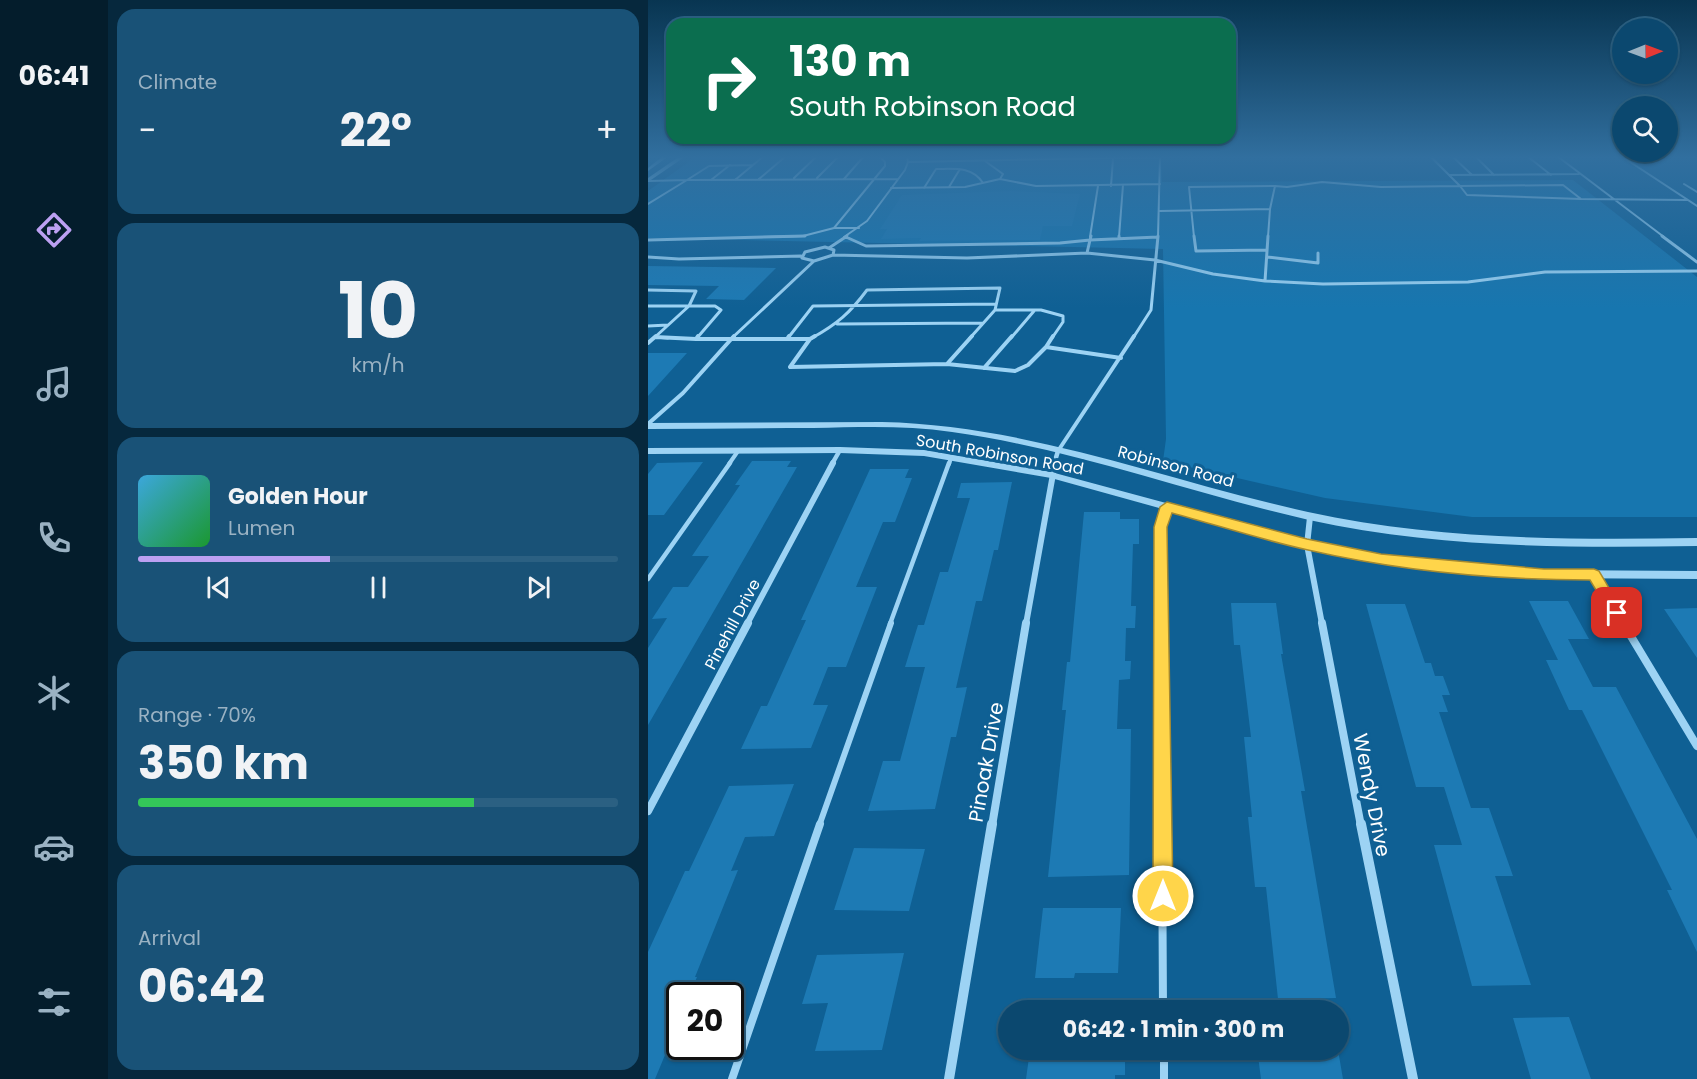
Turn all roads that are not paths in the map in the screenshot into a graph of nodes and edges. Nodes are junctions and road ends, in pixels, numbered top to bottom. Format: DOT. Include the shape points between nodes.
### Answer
graph roads {
  1 [pos="852,206"];
  2 [pos="878,206"];
  3 [pos="1095,206"];
  4 [pos="1121,206"];
  5 [pos="1160,206"];
  6 [pos="1191,206"];
  7 [pos="1623,206"];
  8 [pos="1270,209"];
  9 [pos="1191,210"];
  10 [pos="1160,211"];
  11 [pos="834,228"];
  12 [pos="859,228"];
  13 [pos="846,237"];
  14 [pos="1158,237"];
  15 [pos="1119,238"];
  16 [pos="648,240"];
  17 [pos="1090,240"];
  18 [pos="829,248"];
  19 [pos="1267,250"];
  20 [pos="1087,253"];
  21 [pos="1318,253"];
  22 [pos="833,255"];
  23 [pos="801,256"];
  24 [pos="648,257"];
  25 [pos="1267,257"];
  26 [pos="1155,260"];
  27 [pos="814,261"];
  28 [pos="1697,262"];
  29 [pos="1697,271"];
  30 [pos="1265,281"];
  31 [pos="648,290"];
  32 [pos="996,304"];
  33 [pos="648,306"];
  34 [pos="689,306"];
  35 [pos="855,306"];
  36 [pos="995,310"];
  37 [pos="1034,311"];
  38 [pos="983,323"];
  39 [pos="837,324"];
  40 [pos="668,325"];
  41 [pos="648,326"];
  42 [pos="655,337"];
  43 [pos="732,338"];
  44 [pos="696,339"];
  45 [pos="787,339"];
  46 [pos="810,339"];
  47 [pos="648,343"];
  48 [pos="1046,347"];
  49 [pos="1120,358"];
  50 [pos="947,364"];
  51 [pos="984,368"];
  52 [pos="648,425"];
  53 [pos="840,450"];
  54 [pos="648,451"];
  55 [pos="738,451"];
  56 [pos="1058,451"];
  57 [pos="951,458"];
  58 [pos="1051,475"];
  59 [pos="1167,507"];
  60 [pos="1310,516"];
  61 [pos="1697,542"];
  62 [pos="1307,545"];
  63 [pos="1594,575"];
  64 [pos="1697,575"];
  65 [pos="648,579"];
  66 [pos="1697,746"];
  67 [pos="648,811"];
  68 [pos="1163,1000"];
  69 [pos="1164,1060"];
  70 [pos="732,1079"];
  71 [pos="949,1079"];
  72 [pos="1164,1079"];
  73 [pos="1413,1079"];
  1 -- 11 [label="lane"];
  2 -- 12 [label="lane"];
  3 -- 17 [label="lane"];
  4 -- 15 [label="lane"];
  5 -- 10 [label="lane"];
  6 -- 9 [label="lane"];
  7 -- 28 [label="lane"];
  8 -- 9 [label="lane"];
  8 -- 19 [label="lane"];
  9 -- 10 [label="lane"];
  9 -- 19 [label="lane" via="1196,251"];
  10 -- 14 [label="lane"];
  11 -- 12 [label="lane"];
  11 -- 16 [label="lane" via="803,236"];
  12 -- 13 [label="lane"];
  13 -- 17 [label="lane" via="866,246"];
  13 -- 18 [label="lane"];
  14 -- 15 [label="lane"];
  14 -- 26 [label="lane"];
  15 -- 17 [label="lane"];
  17 -- 20 [label="lane"];
  18 -- 22 [label="lane" via="834,250"];
  18 -- 23 [label="lane" via="809,250"];
  19 -- 25 [label="lane"];
  20 -- 22 [label="lane" via="967,258"];
  20 -- 26 [label="lane"];
  21 -- 25 [label="lane" via="1318,263"];
  22 -- 27 [label="lane"];
  23 -- 24 [label="lane"];
  23 -- 27 [label="lane"];
  25 -- 30 [label="lane"];
  26 -- 30 [label="lane"];
  26 -- 49 [label="lane" via="1150,310"];
  27 -- 43 [label="lane"];
  29 -- 30 [label="lane" via="1545,272 1468,282"];
  31 -- 34 [label="lane" via="696,291"];
  32 -- 35 [label="lane"];
  32 -- 35 [label="lane" via="1000,288 867,290"];
  32 -- 36 [label="lane"];
  33 -- 34 [label="lane"];
  34 -- 40 [label="lane"];
  34 -- 44 [label="lane" via="715,306 721,310"];
  35 -- 39 [label="lane"];
  35 -- 45 [label="lane" via="813,306"];
  36 -- 37 [label="lane"];
  36 -- 38 [label="lane"];
  37 -- 48 [label="lane" via="1058,312 1063,316"];
  37 -- 51 [label="lane"];
  38 -- 39 [label="lane"];
  38 -- 50 [label="lane"];
  39 -- 46 [label="lane"];
  40 -- 41 [label="lane"];
  40 -- 42 [label="lane"];
  42 -- 44 [label="lane"];
  42 -- 47 [label="lane"];
  43 -- 44 [label="lane"];
  43 -- 45 [label="lane"];
  43 -- 52 [label="lane"];
  45 -- 46 [label="lane"];
  46 -- 50 [label="lane" via="790,367"];
  48 -- 49 [label="lane"];
  48 -- 51 [label="lane" via="1028,365 1015,371"];
  49 -- 56 [label="lane"];
  50 -- 51 [label="lane"];
  52 -- 56 [label="street, Robinson Road" via="902,425 988,435"];
  53 -- 55 [label="street, South Robinson Road"];
  53 -- 57 [label="street, South Robinson Road" via="924,453"];
  53 -- 67 [label="street, Pinehill Drive"];
  54 -- 55 [label="street, South Robinson Road"];
  55 -- 65 [label="lane"];
  56 -- 58 [label="street, Pinoak Drive"];
  56 -- 60 [label="street, Robinson Road"];
  57 -- 58 [label="street, South Robinson Road"];
  57 -- 70 [label="lane"];
  58 -- 59 [label="street, South Robinson Road"];
  58 -- 71 [label="street, Pinoak Drive"];
  59 -- 62 [label="street, South Robinson Road"];
  59 -- 68 [label="lane" via="1161,527"];
  60 -- 61 [label="street, Robinson Road" via="1399,533 1562,544"];
  60 -- 62 [label="street, Wendy Drive"];
  62 -- 63 [label="street, South Robinson Road" via="1447,566"];
  62 -- 73 [label="street, Wendy Drive"];
  63 -- 64 [label="street, South Robinson Road"];
  63 -- 66 [label="street"];
  69 -- 72 [label="lane"];
}
